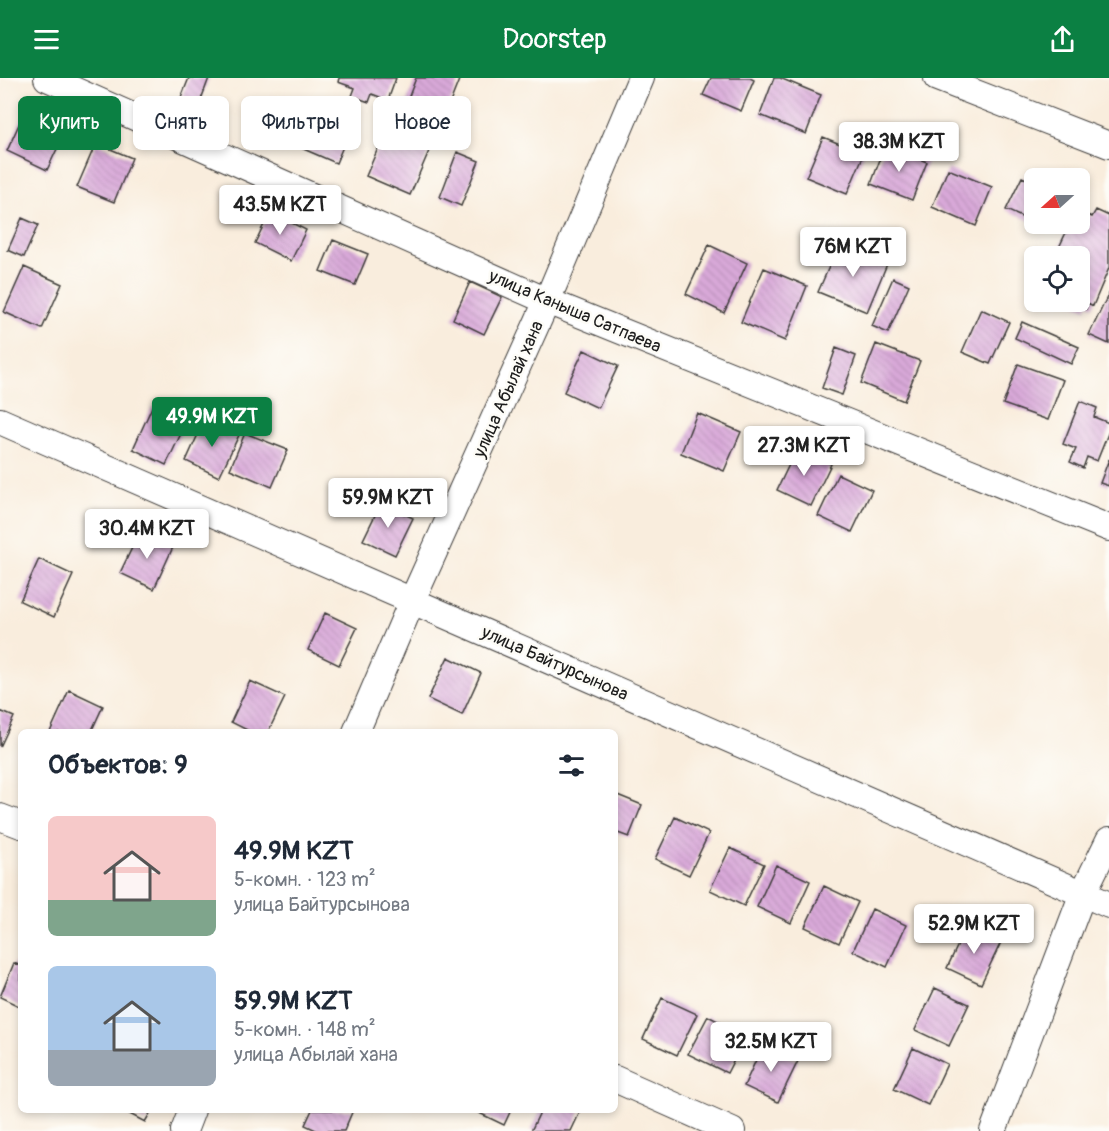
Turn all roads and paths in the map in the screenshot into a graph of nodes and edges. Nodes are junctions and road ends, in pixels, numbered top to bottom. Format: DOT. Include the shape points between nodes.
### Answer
graph roads {
  1 [pos="47,78"];
  2 [pos="641,78"];
  3 [pos="937,78"];
  4 [pos="1109,145"];
  5 [pos="548,301"];
  6 [pos="0,421"];
  7 [pos="1109,528"];
  8 [pos="412,601"];
  9 [pos="357,729"];
  10 [pos="0,817"];
  11 [pos="18,824"];
  12 [pos="1109,840"];
  13 [pos="1083,893"];
  14 [pos="1109,905"];
  15 [pos="618,1080"];
  16 [pos="191,1113"];
  17 [pos="184,1131"];
  18 [pos="732,1131"];
  19 [pos="993,1131"];
  1 -- 5 [label="street, улица Каныша Сатпаева"];
  2 -- 5 [label="street, улица Абылай хана"];
  3 -- 4 [label="street"];
  5 -- 7 [label="street, улица Каныша Сатпаева"];
  5 -- 8 [label="street, улица Абылай хана"];
  6 -- 8 [label="street, улица Байтурсынова"];
  8 -- 9 [label="street, улица Абылай хана"];
  8 -- 13 [label="street, улица Байтурсынова"];
  10 -- 11 [label="street"];
  12 -- 13 [label="street"];
  13 -- 14 [label="street, улица Байтурсынова"];
  13 -- 19 [label="street"];
  15 -- 18 [label="street"];
  16 -- 17 [label="street"];
}
